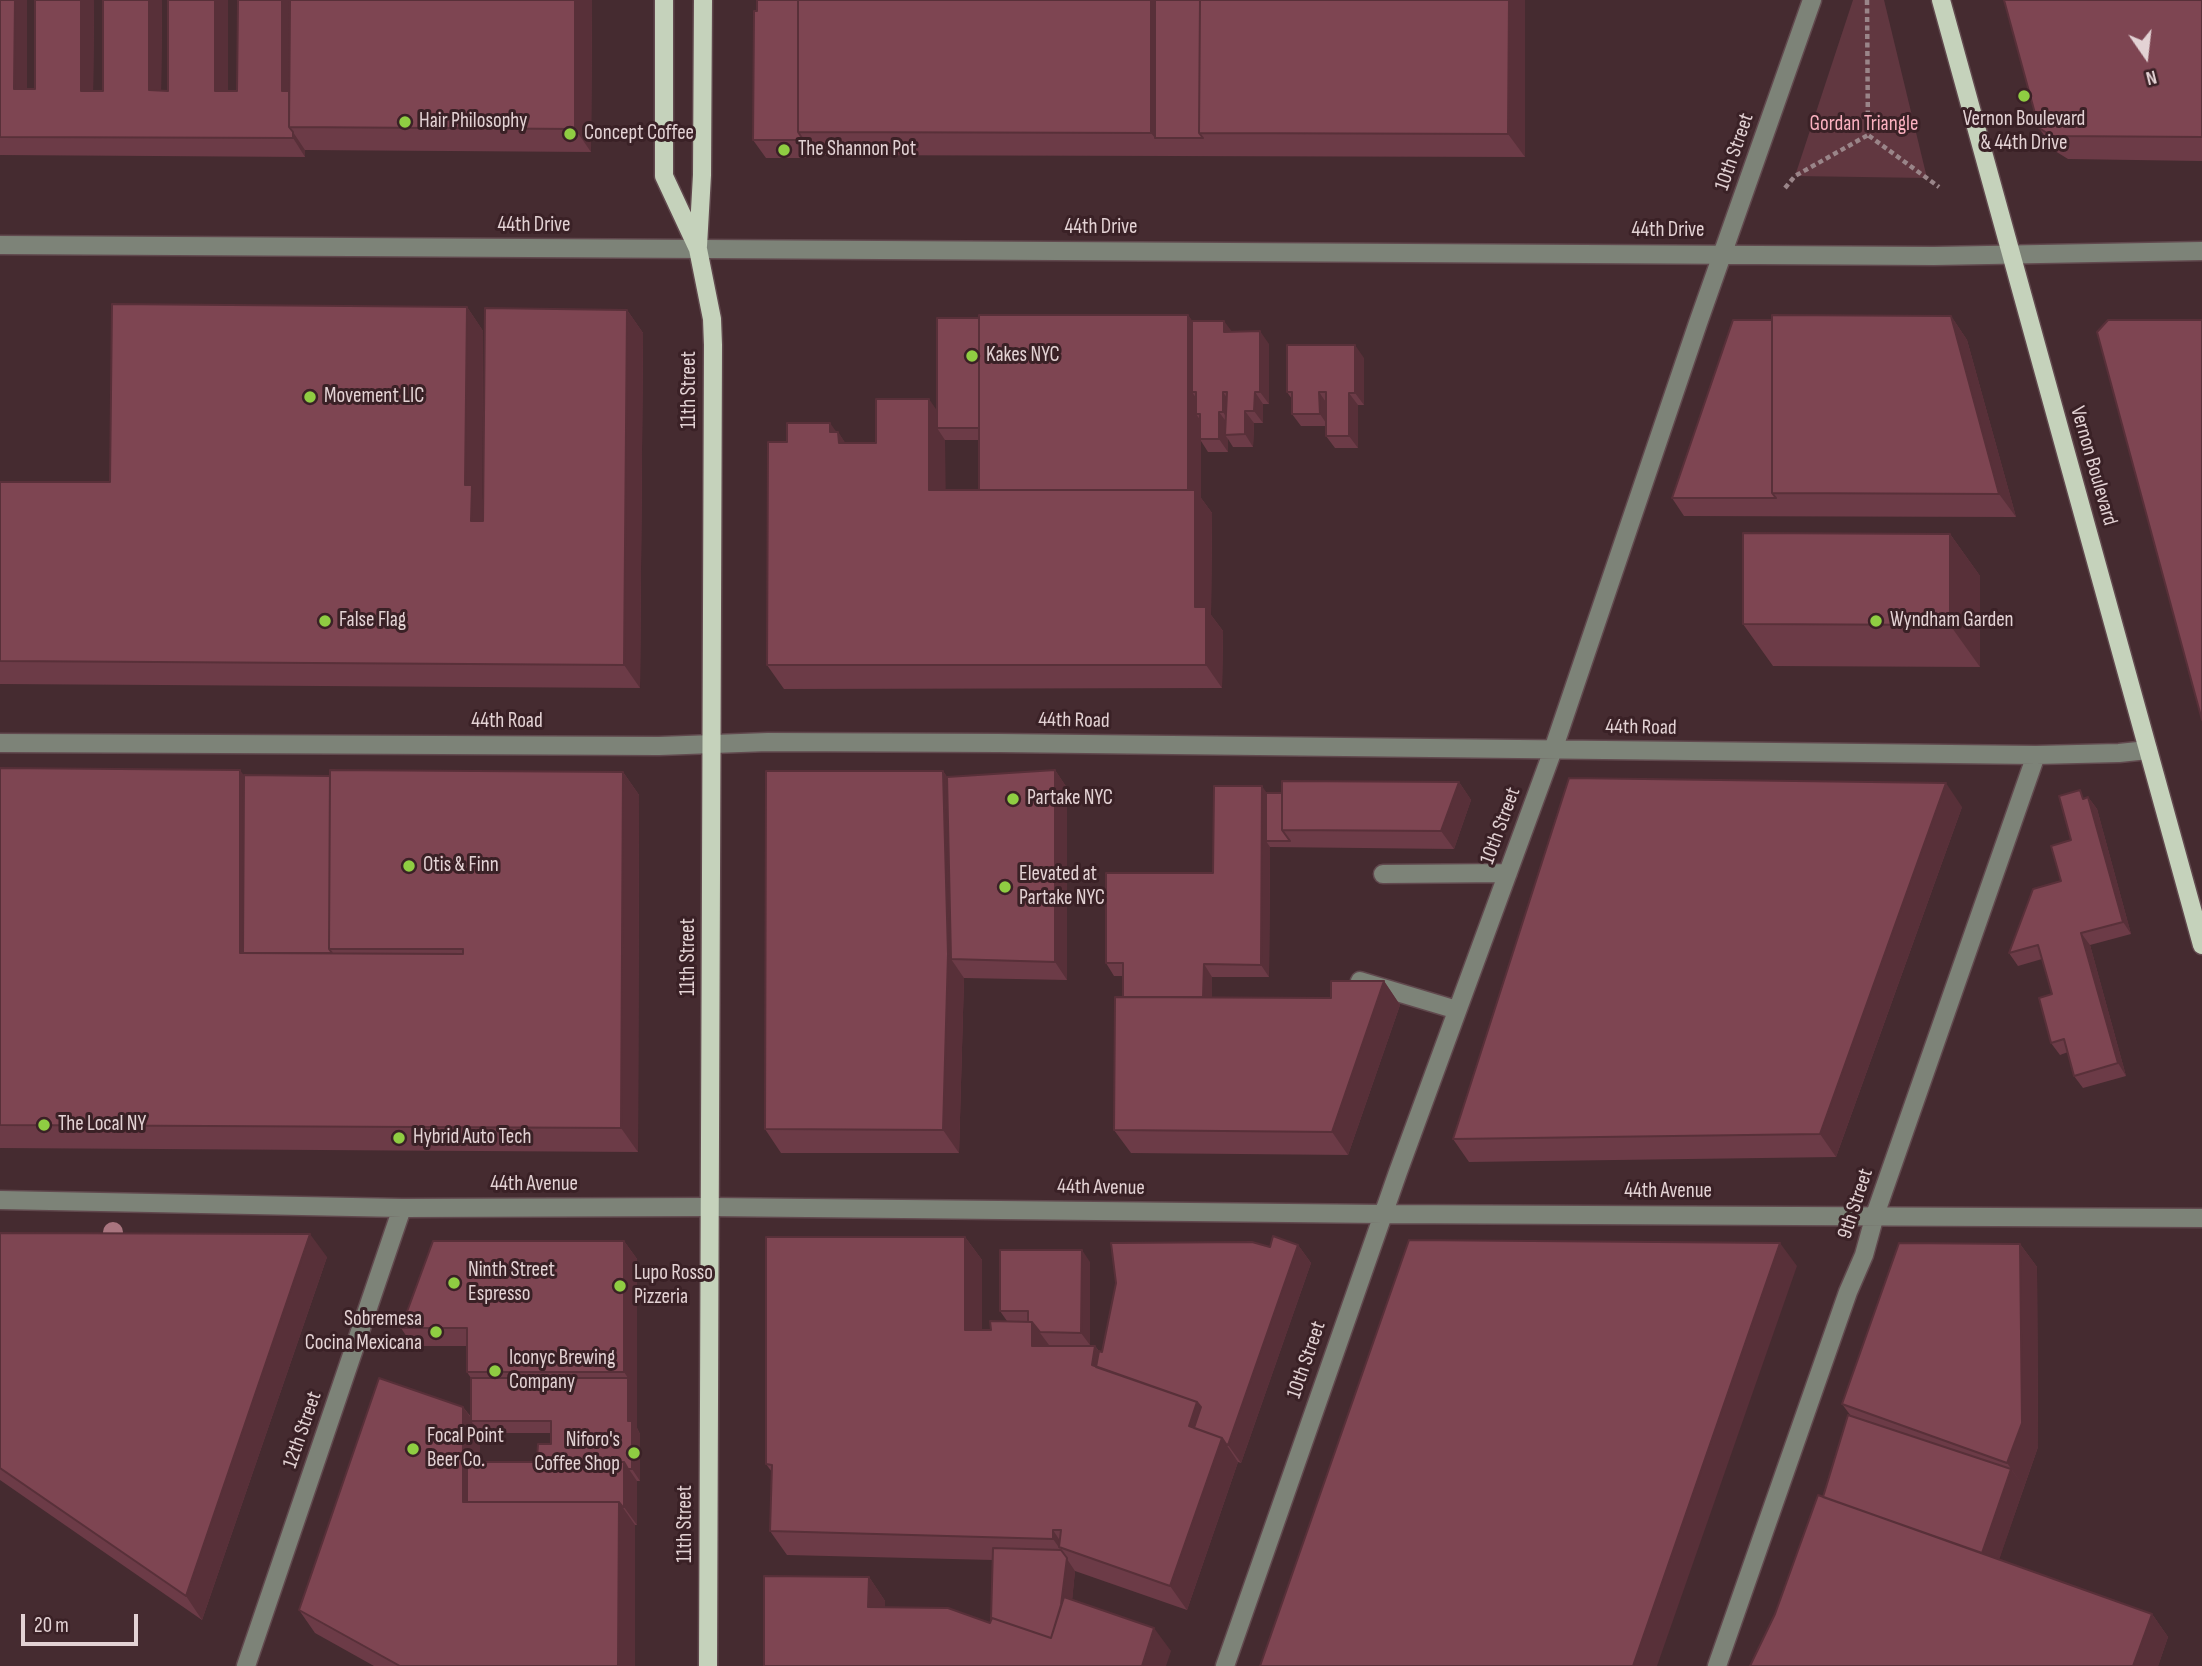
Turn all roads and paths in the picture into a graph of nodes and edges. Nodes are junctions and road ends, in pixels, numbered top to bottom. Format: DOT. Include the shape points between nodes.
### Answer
graph roads {
  1 [pos="664,0"];
  2 [pos="703,0"];
  3 [pos="1812,0"];
  4 [pos="1867,0"];
  5 [pos="1941,0"];
  6 [pos="1868,135"];
  7 [pos="1938,187"];
  8 [pos="1785,188"];
  9 [pos="0,245"];
  10 [pos="698,249"];
  11 [pos="2202,251"];
  12 [pos="1724,254"];
  13 [pos="2011,255"];
  14 [pos="0,743"];
  15 [pos="712,744"];
  16 [pos="1553,750"];
  17 [pos="2148,750"];
  18 [pos="2036,755"];
  19 [pos="1508,873"];
  20 [pos="1383,874"];
  21 [pos="2202,945"];
  22 [pos="1360,981"];
  23 [pos="1457,1010"];
  24 [pos="0,1199"];
  25 [pos="711,1207"];
  26 [pos="401,1208"];
  27 [pos="1383,1214"];
  28 [pos="1875,1215"];
  29 [pos="2202,1218"];
  30 [pos="252,1664"];
  31 [pos="708,1666"];
  32 [pos="1225,1666"];
  33 [pos="1717,1666"];
  1 -- 10 [label="main road, 11th Street" via="664,176"];
  2 -- 10 [label="main road, 11th Street"];
  3 -- 12 [label="street, 10th Street"];
  4 -- 6 [label="path"];
  5 -- 13 [label="main road, Vernon Boulevard"];
  6 -- 7 [label="path"];
  6 -- 8 [label="path" via="1795,176"];
  9 -- 10 [label="street, 44th Drive"];
  10 -- 12 [label="street, 44th Drive"];
  10 -- 15 [label="main road, 11th Street" via="713,345"];
  11 -- 13 [label="street, 44th Drive"];
  12 -- 13 [label="street, 44th Drive"];
  12 -- 16 [label="street, 10th Street"];
  13 -- 17 [label="main road, Vernon Boulevard"];
  14 -- 15 [label="street, 44th Road"];
  15 -- 16 [label="street, 44th Road"];
  15 -- 25 [label="main road, 11th Street"];
  16 -- 18 [label="street, 44th Road"];
  16 -- 19 [label="street, 10th Street"];
  17 -- 18 [label="street, 44th Road"];
  17 -- 21 [label="main road, Vernon Boulevard"];
  18 -- 28 [label="street, 9th Street"];
  19 -- 20 [label="street"];
  19 -- 23 [label="street, 10th Street"];
  22 -- 23 [label="street"];
  23 -- 27 [label="street, 10th Street"];
  24 -- 26 [label="street, 44th Avenue"];
  25 -- 26 [label="street, 44th Avenue"];
  25 -- 27 [label="street, 44th Avenue"];
  25 -- 31 [label="main road, 11th Street"];
  26 -- 30 [label="street, 12th Street"];
  27 -- 28 [label="street, 44th Avenue"];
  27 -- 32 [label="street, 10th Street"];
  28 -- 29 [label="street, 44th Avenue"];
  28 -- 33 [label="street, 9th Street"];
}
